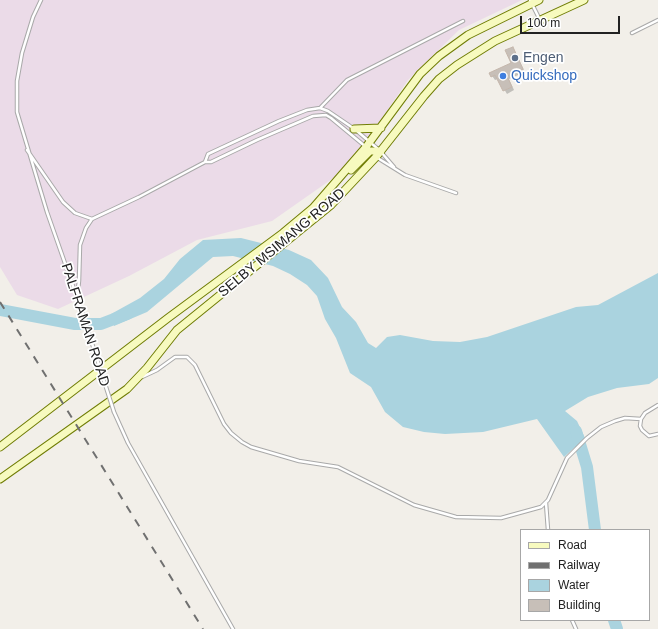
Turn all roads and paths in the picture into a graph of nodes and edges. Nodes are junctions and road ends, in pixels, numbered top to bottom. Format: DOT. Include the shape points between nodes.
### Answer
graph roads {
  1 [pos="41,0"];
  2 [pos="540,0"];
  3 [pos="584,0"];
  4 [pos="531,2"];
  5 [pos="541,20"];
  6 [pos="658,20"];
  7 [pos="463,21"];
  8 [pos="632,33"];
  9 [pos="320,108"];
  10 [pos="381,128"];
  11 [pos="354,129"];
  12 [pos="369,147"];
  13 [pos="26,149"];
  14 [pos="378,154"];
  15 [pos="204,162"];
  16 [pos="395,168"];
  17 [pos="456,193"];
  18 [pos="92,219"];
  19 [pos="77,297"];
  20 [pos="137,379"];
  21 [pos="658,406"];
  22 [pos="641,419"];
  23 [pos="658,434"];
  24 [pos="0,447"];
  25 [pos="0,479"];
  26 [pos="546,503"];
  27 [pos="548,529"];
  28 [pos="233,629"];
  1 -- 13 [label="lane, PALFRAMAN ROAD" via="26,36 16,81 17,112"];
  2 -- 4 [label="main road, SELBY MSIMANG ROAD"];
  3 -- 5 [label="main road, SELBY MSIMANG ROAD"];
  4 -- 5 [label="lane"];
  4 -- 10 [label="main road, SELBY MSIMANG ROAD" via="452,46 420,74"];
  5 -- 14 [label="main road, SELBY MSIMANG ROAD" via="496,41 457,65 424,96"];
  6 -- 8 [label="lane"];
  7 -- 9 [label="lane" via="347,80"];
  9 -- 11 [label="lane" via="334,113"];
  9 -- 15 [label="lane" via="307,110 242,138 208,154"];
  10 -- 11 [label="main road"];
  10 -- 12 [label="main road, SELBY MSIMANG ROAD"];
  11 -- 12 [label="lane"];
  12 -- 14 [label="main road"];
  12 -- 15 [label="lane" via="336,120 319,115 300,120 212,162"];
  12 -- 24 [label="main road, SELBY MSIMANG ROAD" via="312,208 283,233"];
  13 -- 18 [label="lane" via="63,202 75,213"];
  13 -- 19 [label="lane, PALFRAMAN ROAD"];
  14 -- 16 [label="lane"];
  14 -- 16 [label="lane"];
  14 -- 20 [label="main road, SELBY MSIMANG ROAD" via="345,193 177,330"];
  15 -- 18 [label="lane"];
  16 -- 17 [label="lane" via="405,176"];
  18 -- 19 [label="lane" via="81,241"];
  19 -- 28 [label="lane, PALFRAMAN ROAD, bridge" via="114,412 128,443"];
  20 -- 25 [label="main road, SELBY MSIMANG ROAD"];
  20 -- 26 [label="lane" via="157,370 175,357 187,357 195,365 224,424 242,442 293,459 338,467 424,509 456,517 493,518 537,509"];
  21 -- 22 [label="lane" via="651,408"];
  22 -- 23 [label="lane" via="640,426 645,433 653,436"];
  22 -- 26 [label="lane" via="625,418 615,421 601,427 587,438 562,466"];
  26 -- 27 [label="lane"];
}
